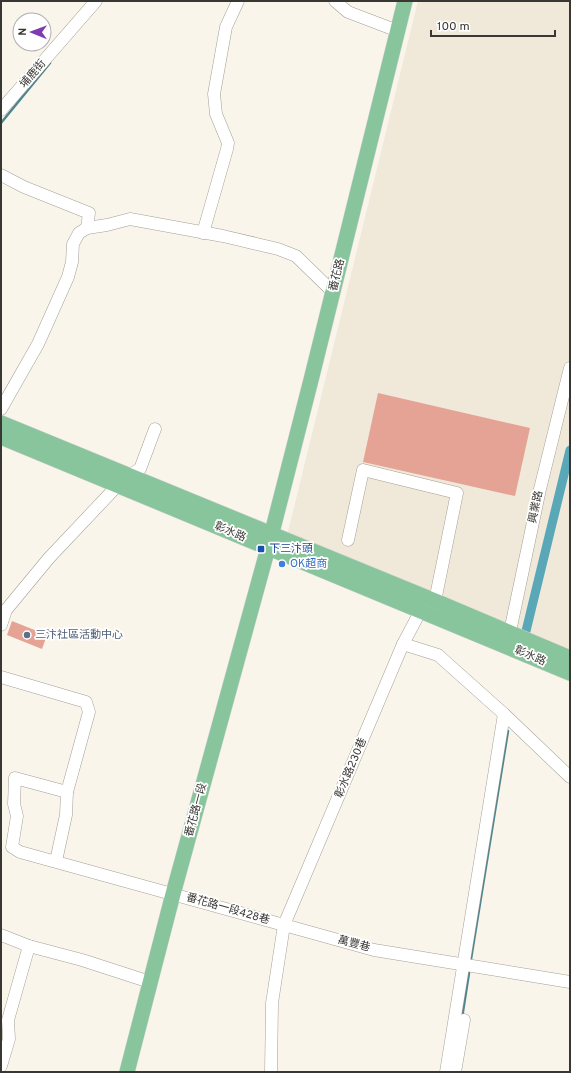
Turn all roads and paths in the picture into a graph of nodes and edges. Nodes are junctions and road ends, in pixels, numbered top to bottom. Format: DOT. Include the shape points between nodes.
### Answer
graph roads {
  1 [pos="96,1"];
  2 [pos="238,1"];
  3 [pos="335,1"];
  4 [pos="405,1"];
  5 [pos="398,31"];
  6 [pos="1,110"];
  7 [pos="1,175"];
  8 [pos="87,228"];
  9 [pos="203,233"];
  10 [pos="333,292"];
  11 [pos="570,368"];
  12 [pos="1,409"];
  13 [pos="1,424"];
  14 [pos="155,429"];
  15 [pos="1,437"];
  16 [pos="123,481"];
  17 [pos="348,540"];
  18 [pos="269,541"];
  19 [pos="435,601"];
  20 [pos="420,612"];
  21 [pos="1,626"];
  22 [pos="509,639"];
  23 [pos="403,644"];
  24 [pos="570,658"];
  25 [pos="570,673"];
  26 [pos="1,677"];
  27 [pos="508,718"];
  28 [pos="570,777"];
  29 [pos="67,792"];
  30 [pos="56,861"];
  31 [pos="173,894"];
  32 [pos="284,925"];
  33 [pos="1,935"];
  34 [pos="29,946"];
  35 [pos="468,966"];
  36 [pos="150,982"];
  37 [pos="570,982"];
  38 [pos="1,1066"];
  39 [pos="127,1072"];
  40 [pos="271,1072"];
  41 [pos="446,1072"];
  42 [pos="455,1072"];
  1 -- 6 [label="street, 埔鹿街"];
  2 -- 9 [label="street" via="226,27 214,94 216,114 228,143 227,150"];
  3 -- 5 [label="street" via="348,12"];
  4 -- 5 [label="main road, 番花路"];
  5 -- 10 [label="main road, 番花路"];
  7 -- 8 [label="street" via="89,214"];
  8 -- 9 [label="street" via="130,219"];
  8 -- 12 [label="street" via="79,233 73,244 68,277 38,344"];
  9 -- 10 [label="street" via="278,249 296,256"];
  10 -- 18 [label="main road, 番花路"];
  11 -- 22 [label="street, 興業路" via="540,489"];
  13 -- 16 [label="main road, 彰水路"];
  14 -- 16 [label="street" via="140,469"];
  15 -- 16 [label="main road, 彰水路"];
  16 -- 18 [label="main road, 彰水路"];
  16 -- 21 [label="street" via="44,564 6,610"];
  17 -- 19 [label="street" via="363,470 457,493"];
  18 -- 19 [label="main road, 彰水路"];
  18 -- 20 [label="main road, 彰水路"];
  18 -- 31 [label="main road, 番花路一段"];
  19 -- 22 [label="main road, 彰水路"];
  20 -- 22 [label="main road, 彰水路"];
  20 -- 23 [label="street, 彰水路230巷"];
  22 -- 24 [label="main road, 彰水路"];
  22 -- 25 [label="main road, 彰水路"];
  23 -- 27 [label="street" via="438,656"];
  23 -- 32 [label="street, 彰水路230巷"];
  26 -- 29 [label="street" via="86,702 89,712"];
  27 -- 28 [label="street"];
  27 -- 35 [label="street"];
  29 -- 30 [label="street" via="66,815"];
  29 -- 30 [label="street, 番花路一段428巷" via="16,778 14,804 17,816 12,847 20,852"];
  30 -- 31 [label="street, 番花路一段428巷"];
  31 -- 32 [label="street, 番花路一段428巷"];
  31 -- 36 [label="main road, 番花路一段"];
  32 -- 35 [label="street, 萬豐巷" via="374,950"];
  32 -- 40 [label="street" via="272,1003"];
  33 -- 34 [label="street"];
  34 -- 36 [label="street"];
  34 -- 38 [label="street" via="8,1020 9,1039"];
  35 -- 37 [label="street, 萬豐巷"];
  35 -- 41 [label="street"];
  35 -- 42 [label="street"];
  36 -- 39 [label="main road, 番花路一段"];
}
